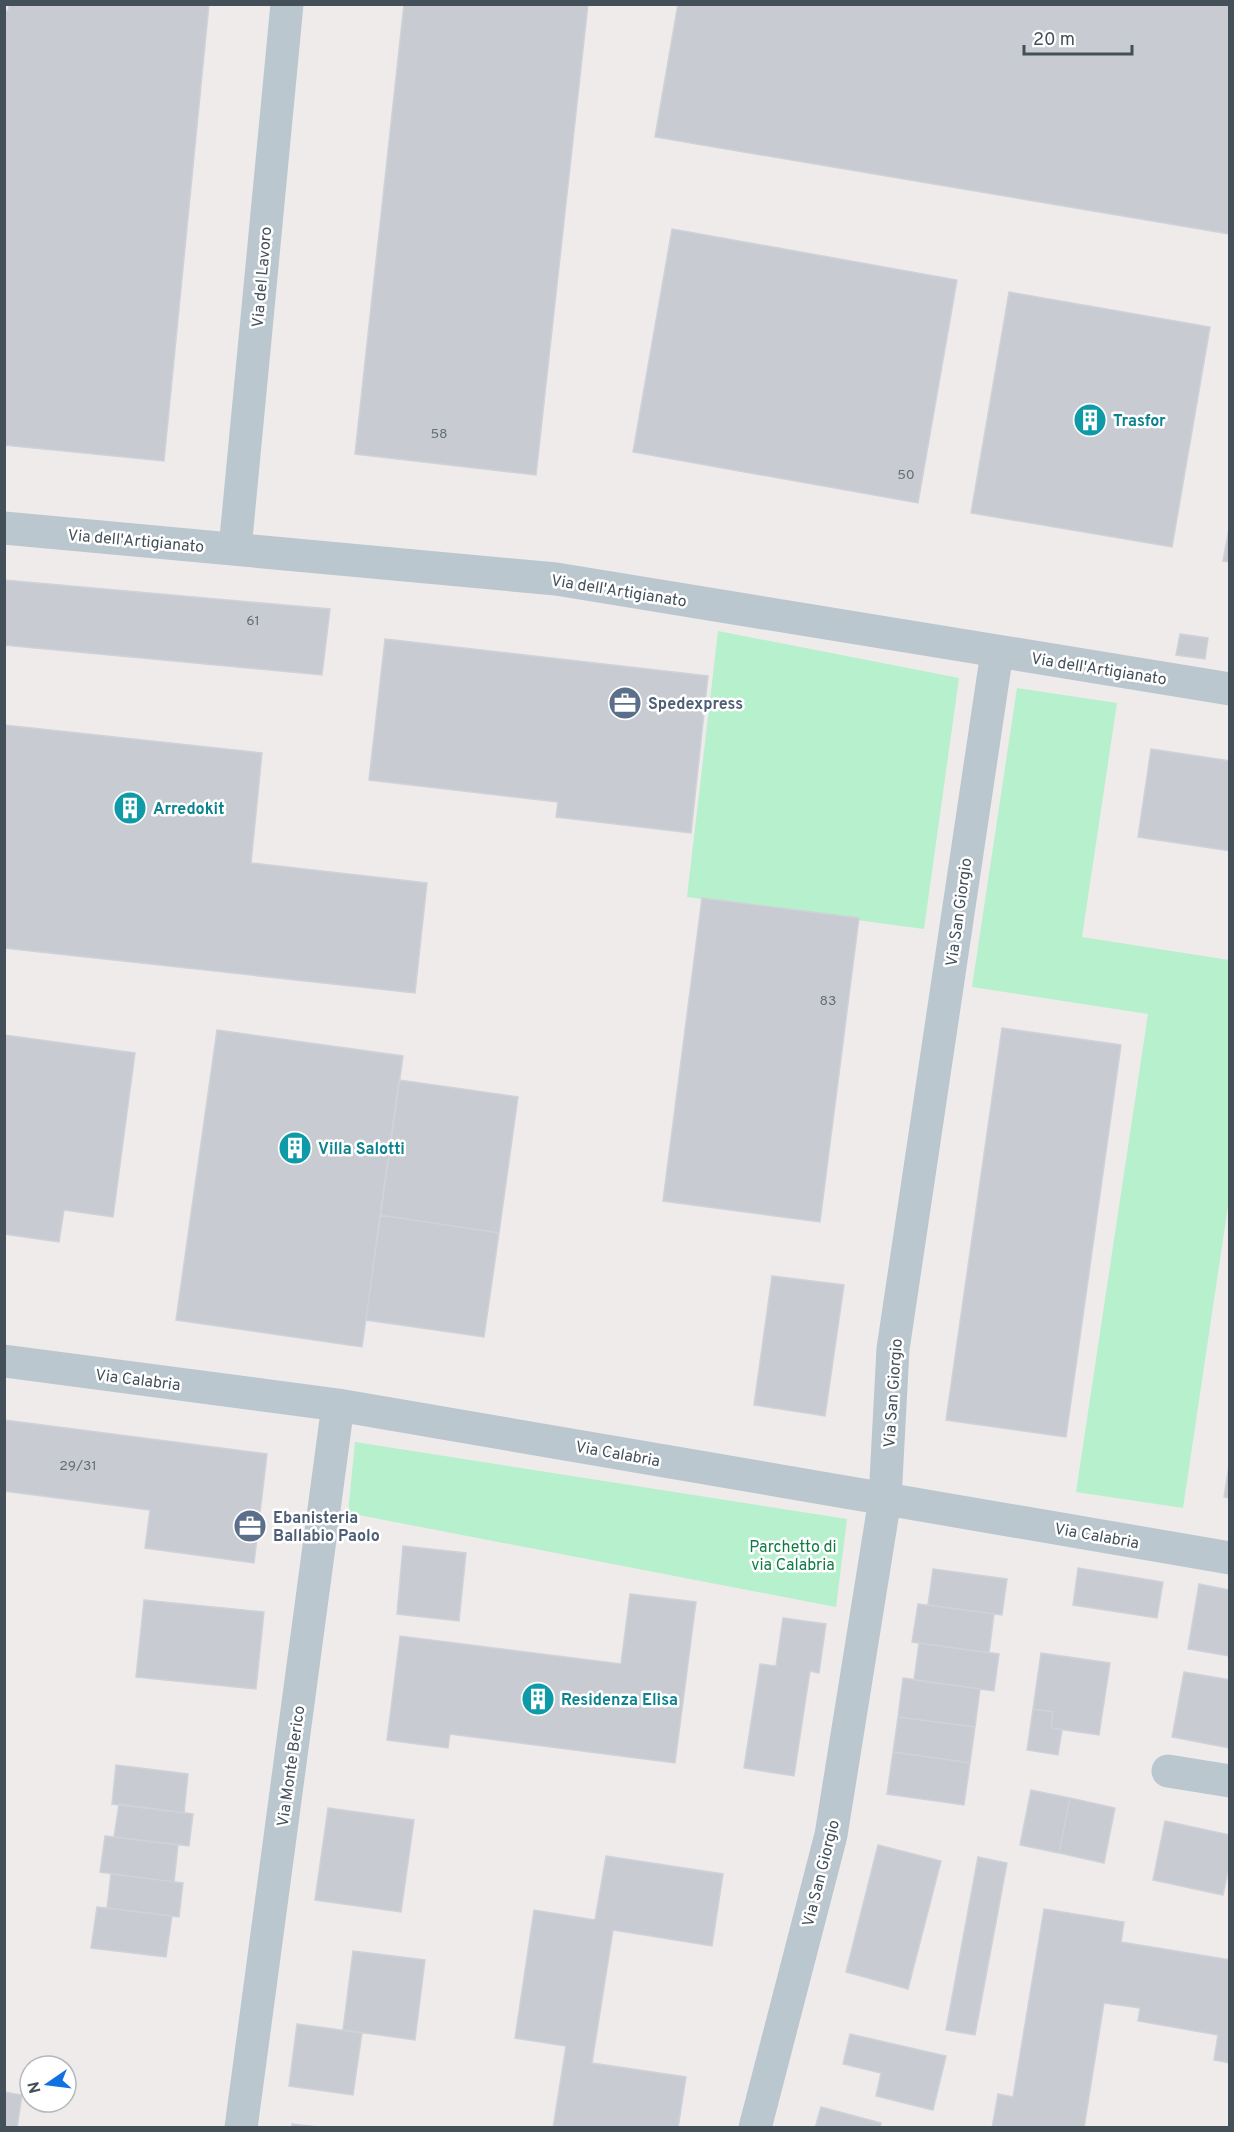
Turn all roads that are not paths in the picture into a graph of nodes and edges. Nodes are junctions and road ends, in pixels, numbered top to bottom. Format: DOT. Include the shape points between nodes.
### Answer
graph roads {
  1 [pos="287,4"];
  2 [pos="4,528"];
  3 [pos="235,549"];
  4 [pos="996,652"];
  5 [pos="1230,689"];
  6 [pos="4,1361"];
  7 [pos="338,1405"];
  8 [pos="885,1499"];
  9 [pos="1230,1558"];
  10 [pos="1168,1771"];
  11 [pos="1230,1781"];
  12 [pos="241,2127"];
  13 [pos="755,2127"];
  1 -- 3 [label="street, Via del Lavoro"];
  2 -- 3 [label="street, Via dell'Artigianato"];
  3 -- 4 [label="street, Via dell'Artigianato" via="556,579"];
  4 -- 5 [label="street, Via dell'Artigianato"];
  4 -- 8 [label="street, Via San Giorgio" via="893,1349"];
  6 -- 7 [label="street, Via Calabria"];
  7 -- 8 [label="street, Via Calabria"];
  7 -- 12 [label="street, Via Monte Berico"];
  8 -- 9 [label="street, Via Calabria"];
  8 -- 13 [label="street, Via San Giorgio" via="831,1835"];
  10 -- 11 [label="street"];
}
